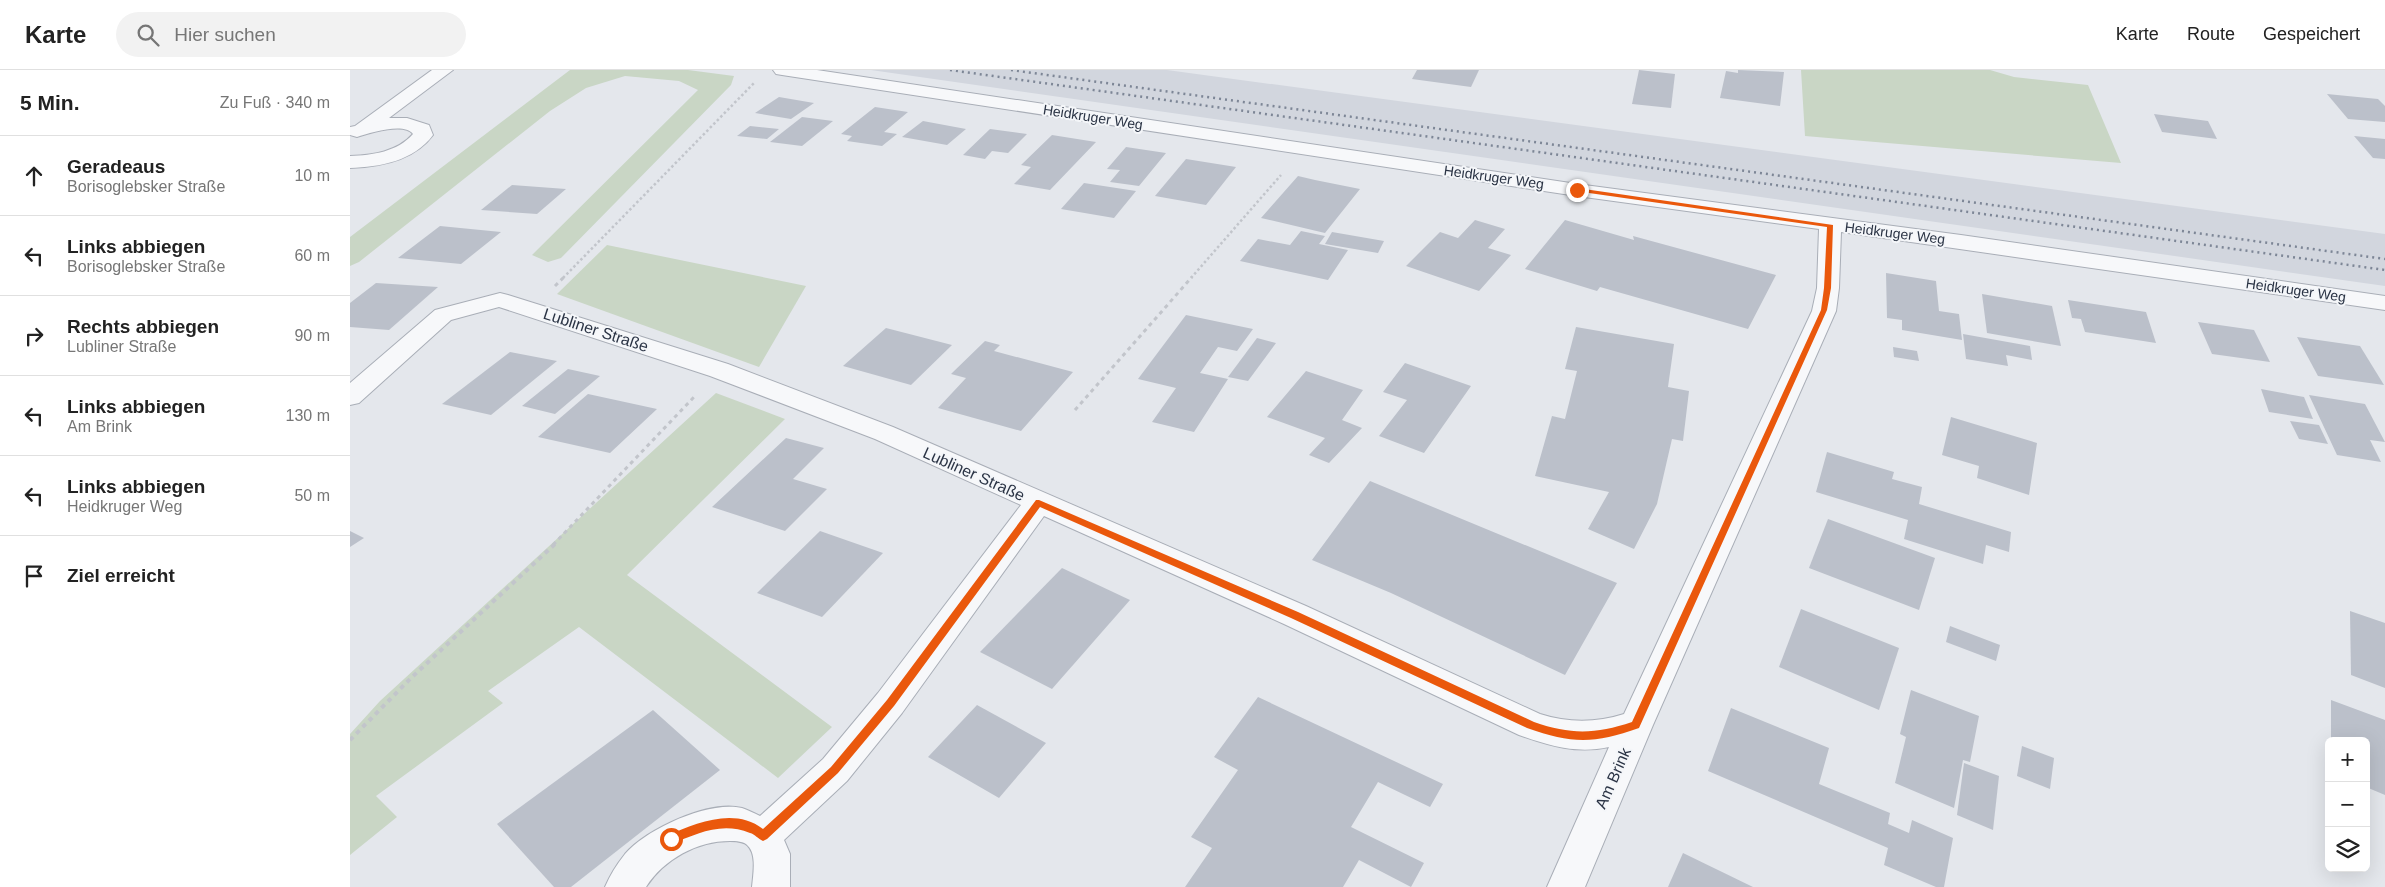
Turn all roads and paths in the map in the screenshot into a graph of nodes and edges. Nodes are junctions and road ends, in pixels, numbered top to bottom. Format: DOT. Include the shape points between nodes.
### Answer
graph roads {
  1 [pos="444,70"];
  2 [pos="782,70"];
  3 [pos="755,82"];
  4 [pos="354,134"];
  5 [pos="1303,149"];
  6 [pos="350,162"];
  7 [pos="1830,225"];
  8 [pos="2385,303"];
  9 [pos="532,310"];
  10 [pos="719,370"];
  11 [pos="350,397"];
  12 [pos="1075,410"];
  13 [pos="1039,502"];
  14 [pos="1636,725"];
  15 [pos="350,740"];
  16 [pos="763,836"];
  17 [pos="624,887"];
  18 [pos="771,887"];
  19 [pos="1566,887"];
  1 -- 4 [label="street"];
  2 -- 5 [label="street, Heidkruger Weg"];
  3 -- 9 [label="path"];
  4 -- 6 [label="street" via="390,124 416,126 422,130 422,135 409,148 396,154"];
  5 -- 7 [label="street, Heidkruger Weg"];
  5 -- 12 [label="path"];
  7 -- 8 [label="street, Heidkruger Weg"];
  7 -- 14 [label="street, Am Brink" via="1824,310"];
  9 -- 10 [label="street, Lubliner Straße"];
  9 -- 11 [label="street, Lubliner Straße" via="500,300 443,315"];
  10 -- 13 [label="street, Lubliner Straße" via="884,433"];
  10 -- 15 [label="path" via="606,491 525,572 374,713"];
  13 -- 14 [label="street, Lubliner Straße" via="1537,727 1578,737 1607,735"];
  13 -- 16 [label="street" via="890,703 835,770"];
  14 -- 19 [label="street, Am Brink"];
  16 -- 17 [label="street" via="754,829 730,822 700,826 671,839 646,858"];
  16 -- 18 [label="street" via="775,867"];
}
